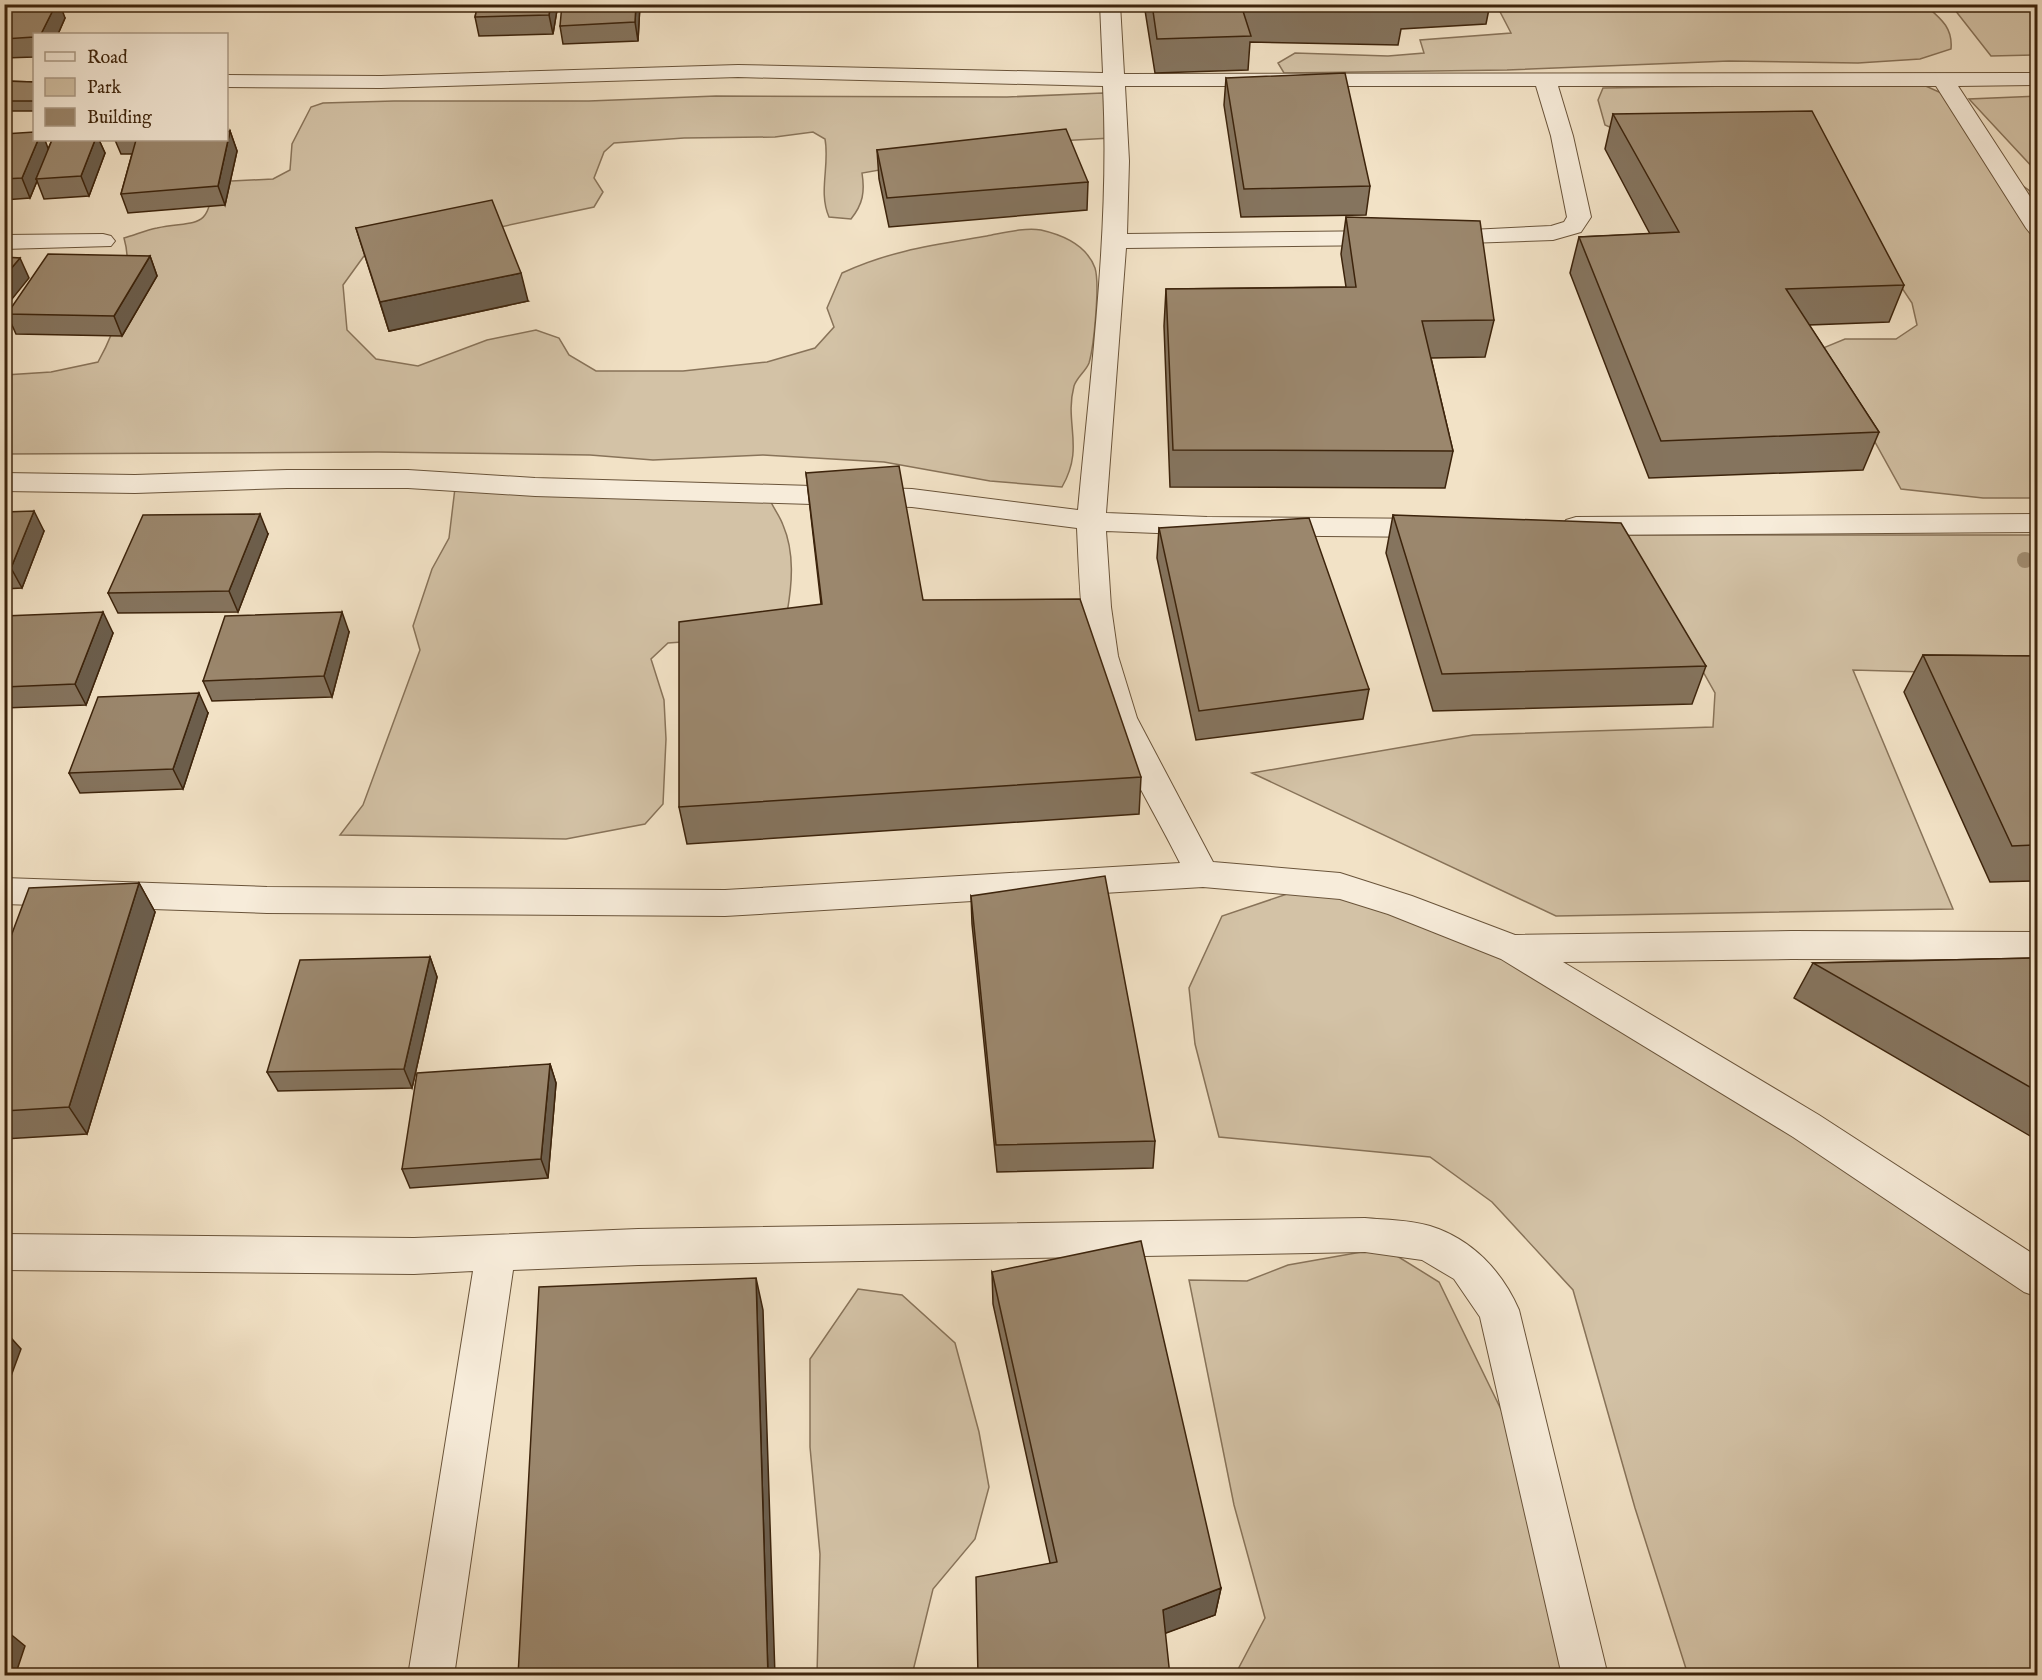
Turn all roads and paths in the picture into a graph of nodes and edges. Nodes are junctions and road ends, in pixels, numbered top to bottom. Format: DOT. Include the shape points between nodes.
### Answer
graph roads {
  1 [pos="1110,4"];
  2 [pos="2037,79"];
  3 [pos="1115,80"];
  4 [pos="1545,80"];
  5 [pos="228,81"];
  6 [pos="1944,81"];
  7 [pos="2037,228"];
  8 [pos="103,241"];
  9 [pos="1115,241"];
  10 [pos="4,242"];
  11 [pos="4,482"];
  12 [pos="1091,521"];
  13 [pos="2037,523"];
  14 [pos="1545,526"];
  15 [pos="1462,528"];
  16 [pos="1203,874"];
  17 [pos="4,891"];
  18 [pos="2037,946"];
  19 [pos="1514,949"];
  20 [pos="4,1252"];
  21 [pos="496,1253"];
  22 [pos="2037,1280"];
  23 [pos="431,1676"];
  24 [pos="1585,1676"];
  1 -- 3 [label="street"];
  2 -- 6 [label="street"];
  3 -- 4 [label="street"];
  3 -- 5 [label="street" via="738,71 392,82"];
  3 -- 9 [label="street"];
  4 -- 6 [label="street"];
  4 -- 9 [label="street" via="1562,136 1579,217 1573,227 1553,233"];
  6 -- 7 [label="street"];
  8 -- 10 [label="street"];
  9 -- 12 [label="street"];
  11 -- 12 [label="street" via="408,479 535,487 912,498"];
  12 -- 15 [label="street" via="1354,530"];
  12 -- 16 [label="street" via="1103,656 1121,718"];
  13 -- 14 [label="street"];
  16 -- 17 [label="street" via="725,903 267,900"];
  16 -- 19 [label="street" via="1340,886"];
  18 -- 19 [label="street"];
  19 -- 22 [label="street" via="1806,1126"];
  20 -- 21 [label="street" via="414,1256"];
  21 -- 23 [label="street"];
  21 -- 24 [label="street" via="638,1247 1365,1235 1428,1244 1468,1266 1499,1310"];
}
